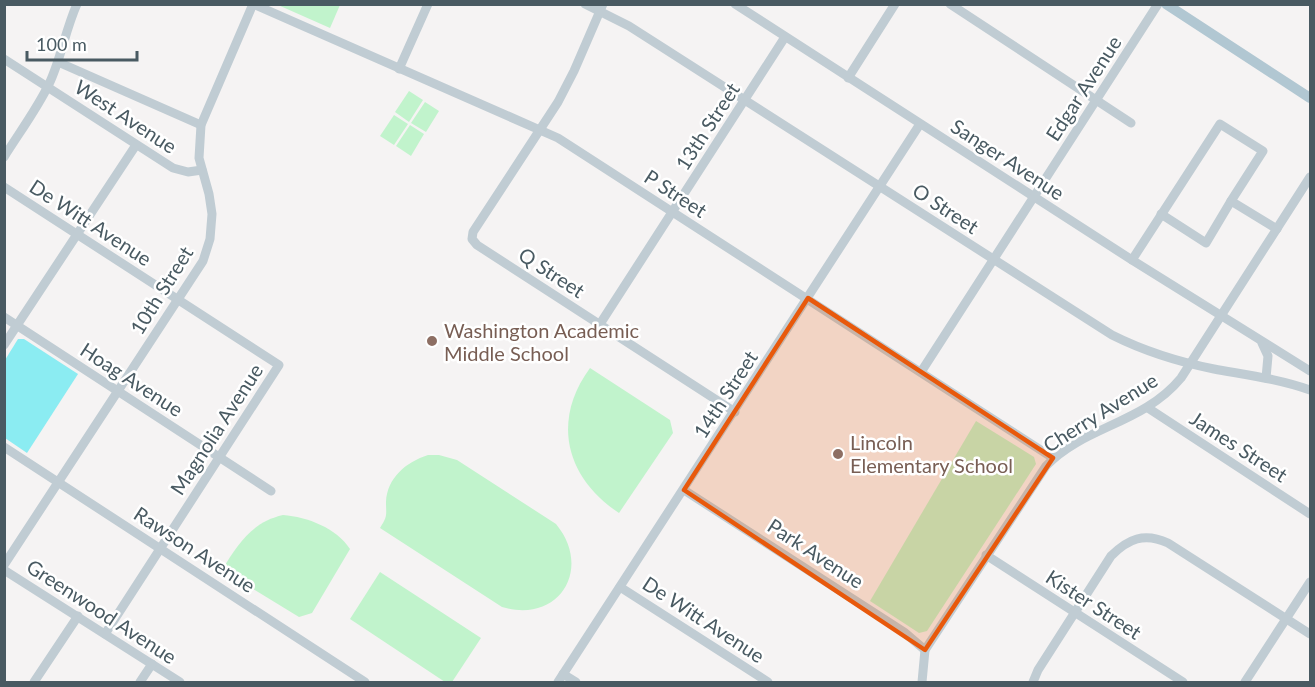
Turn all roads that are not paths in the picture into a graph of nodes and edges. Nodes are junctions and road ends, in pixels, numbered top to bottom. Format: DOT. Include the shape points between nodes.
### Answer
graph roads {
  1 [pos="77,4"];
  2 [pos="253,4"];
  3 [pos="428,4"];
  4 [pos="585,4"];
  5 [pos="735,4"];
  6 [pos="895,4"];
  7 [pos="950,4"];
  8 [pos="1158,4"];
  9 [pos="1166,4"];
  10 [pos="602,8"];
  11 [pos="785,37"];
  12 [pos="4,59"];
  13 [pos="58,62"];
  14 [pos="399,69"];
  15 [pos="848,78"];
  16 [pos="48,87"];
  17 [pos="1311,98"];
  18 [pos="746,100"];
  19 [pos="1096,100"];
  20 [pos="1131,123"];
  21 [pos="920,124"];
  22 [pos="201,125"];
  23 [pos="540,130"];
  24 [pos="136,145"];
  25 [pos="4,157"];
  26 [pos="202,170"];
  27 [pos="1311,177"];
  28 [pos="880,186"];
  29 [pos="4,187"];
  30 [pos="1034,197"];
  31 [pos="1232,201"];
  32 [pos="673,212"];
  33 [pos="1161,214"];
  34 [pos="1277,229"];
  35 [pos="77,234"];
  36 [pos="1132,260"];
  37 [pos="993,261"];
  38 [pos="808,298"];
  39 [pos="178,300"];
  40 [pos="1221,316"];
  41 [pos="4,317"];
  42 [pos="600,324"];
  43 [pos="17,326"];
  44 [pos="1263,343"];
  45 [pos="4,345"];
  46 [pos="1190,364"];
  47 [pos="279,366"];
  48 [pos="1311,371"];
  49 [pos="921,372"];
  50 [pos="1266,378"];
  51 [pos="1311,390"];
  52 [pos="118,392"];
  53 [pos="1148,408"];
  54 [pos="735,412"];
  55 [pos="4,447"];
  56 [pos="219,457"];
  57 [pos="1053,458"];
  58 [pos="59,482"];
  59 [pos="271,490"];
  60 [pos="684,490"];
  61 [pos="1311,514"];
  62 [pos="160,548"];
  63 [pos="986,555"];
  64 [pos="4,565"];
  65 [pos="4,570"];
  66 [pos="1311,582"];
  67 [pos="620,587"];
  68 [pos="1075,613"];
  69 [pos="78,616"];
  70 [pos="1287,619"];
  71 [pos="105,634"];
  72 [pos="1311,634"];
  73 [pos="925,650"];
  74 [pos="152,664"];
  75 [pos="560,678"];
  76 [pos="34,682"];
  77 [pos="140,682"];
  78 [pos="180,682"];
  79 [pos="365,682"];
  80 [pos="576,682"];
  81 [pos="768,682"];
  82 [pos="922,682"];
  83 [pos="1033,682"];
  84 [pos="1183,682"];
  85 [pos="1245,682"];
  1 -- 13 [label="street"];
  2 -- 14 [label="street, P Street"];
  2 -- 22 [label="street, 10th Street"];
  3 -- 14 [label="street"];
  4 -- 10 [label="street, O Street"];
  5 -- 11 [label="street, Sanger Avenue"];
  6 -- 15 [label="street"];
  7 -- 19 [label="street"];
  8 -- 19 [label="street, Edgar Avenue"];
  9 -- 17 [label="main road"];
  10 -- 18 [label="street, O Street"];
  10 -- 23 [label="street" via="569,83"];
  11 -- 15 [label="street, Sanger Avenue"];
  11 -- 18 [label="street, 13th Street"];
  12 -- 16 [label="street, West Avenue"];
  13 -- 16 [label="street"];
  13 -- 22 [label="street"];
  14 -- 23 [label="street, P Street"];
  15 -- 21 [label="street, Sanger Avenue"];
  16 -- 24 [label="street, West Avenue"];
  16 -- 25 [label="street"];
  18 -- 28 [label="street, O Street"];
  18 -- 32 [label="street, 13th Street"];
  19 -- 20 [label="street"];
  19 -- 30 [label="street, Edgar Avenue"];
  21 -- 28 [label="street, 14th Street"];
  21 -- 30 [label="street, Sanger Avenue"];
  22 -- 26 [label="street, 10th Street"];
  23 -- 32 [label="street, P Street"];
  23 -- 42 [label="street, Q Street" via="472,239"];
  24 -- 26 [label="street, West Avenue" via="173,168"];
  24 -- 35 [label="street"];
  26 -- 39 [label="street, 10th Street" via="211,203 210,239 202,261"];
  27 -- 34 [label="street, Cherry Avenue"];
  28 -- 37 [label="street, O Street"];
  28 -- 38 [label="street, 14th Street"];
  29 -- 35 [label="street, De Witt Avenue"];
  30 -- 36 [label="street, Sanger Avenue"];
  30 -- 37 [label="street, Edgar Avenue"];
  31 -- 33 [label="street" via="1206,243"];
  31 -- 33 [label="street" via="1263,151 1220,124"];
  31 -- 34 [label="street"];
  32 -- 38 [label="street, P Street"];
  32 -- 42 [label="street, 13th Street"];
  33 -- 36 [label="street"];
  34 -- 40 [label="street, Cherry Avenue"];
  35 -- 39 [label="street, De Witt Avenue"];
  35 -- 43 [label="street"];
  36 -- 40 [label="street, Sanger Avenue"];
  37 -- 46 [label="street, O Street" via="1112,335"];
  37 -- 49 [label="street, Edgar Avenue"];
  38 -- 49 [label="street, P Street"];
  38 -- 54 [label="street, 14th Street"];
  39 -- 47 [label="street, De Witt Avenue"];
  39 -- 52 [label="street, 10th Street"];
  40 -- 44 [label="street, Sanger Avenue"];
  40 -- 46 [label="street, Cherry Avenue"];
  41 -- 43 [label="street, Hoag Avenue"];
  42 -- 54 [label="street, Q Street"];
  43 -- 45 [label="street"];
  43 -- 52 [label="street, Hoag Avenue"];
  44 -- 48 [label="street, Sanger Avenue"];
  44 -- 50 [label="street" via="1268,356"];
  46 -- 50 [label="street, O Street"];
  46 -- 53 [label="street, Cherry Avenue" via="1172,389"];
  47 -- 56 [label="street, Magnolia Avenue"];
  49 -- 57 [label="street, P Street"];
  50 -- 51 [label="street, O Street"];
  52 -- 56 [label="street, Hoag Avenue"];
  52 -- 58 [label="street, 10th Street"];
  53 -- 57 [label="street, Cherry Avenue"];
  53 -- 61 [label="street, James Street"];
  54 -- 60 [label="street, 14th Street"];
  55 -- 58 [label="street, Rawson Avenue"];
  56 -- 59 [label="street, Hoag Avenue"];
  56 -- 62 [label="street, Magnolia Avenue"];
  57 -- 63 [label="street, Cherry Avenue"];
  58 -- 62 [label="street, Rawson Avenue"];
  58 -- 64 [label="street, 10th Street"];
  60 -- 67 [label="street, 14th Street"];
  60 -- 73 [label="street, Park Avenue" via="904,632"];
  62 -- 71 [label="street, Magnolia Avenue"];
  62 -- 79 [label="street, Rawson Avenue"];
  63 -- 68 [label="street, Kister Street"];
  63 -- 73 [label="street, Cherry Avenue"];
  65 -- 69 [label="street, Greenwood Avenue"];
  66 -- 70 [label="street"];
  67 -- 75 [label="street, 14th Street"];
  67 -- 81 [label="street, De Witt Avenue"];
  68 -- 70 [label="street" via="1111,556 1123,544 1143,537 1168,543"];
  68 -- 83 [label="street"];
  68 -- 84 [label="street, Kister Street"];
  69 -- 71 [label="street, Greenwood Avenue"];
  69 -- 76 [label="street"];
  70 -- 72 [label="street"];
  70 -- 85 [label="street"];
  71 -- 74 [label="street, Greenwood Avenue"];
  73 -- 82 [label="street, Cherry Avenue"];
  74 -- 77 [label="street"];
  74 -- 78 [label="street, Greenwood Avenue"];
  75 -- 80 [label="street"];
}
